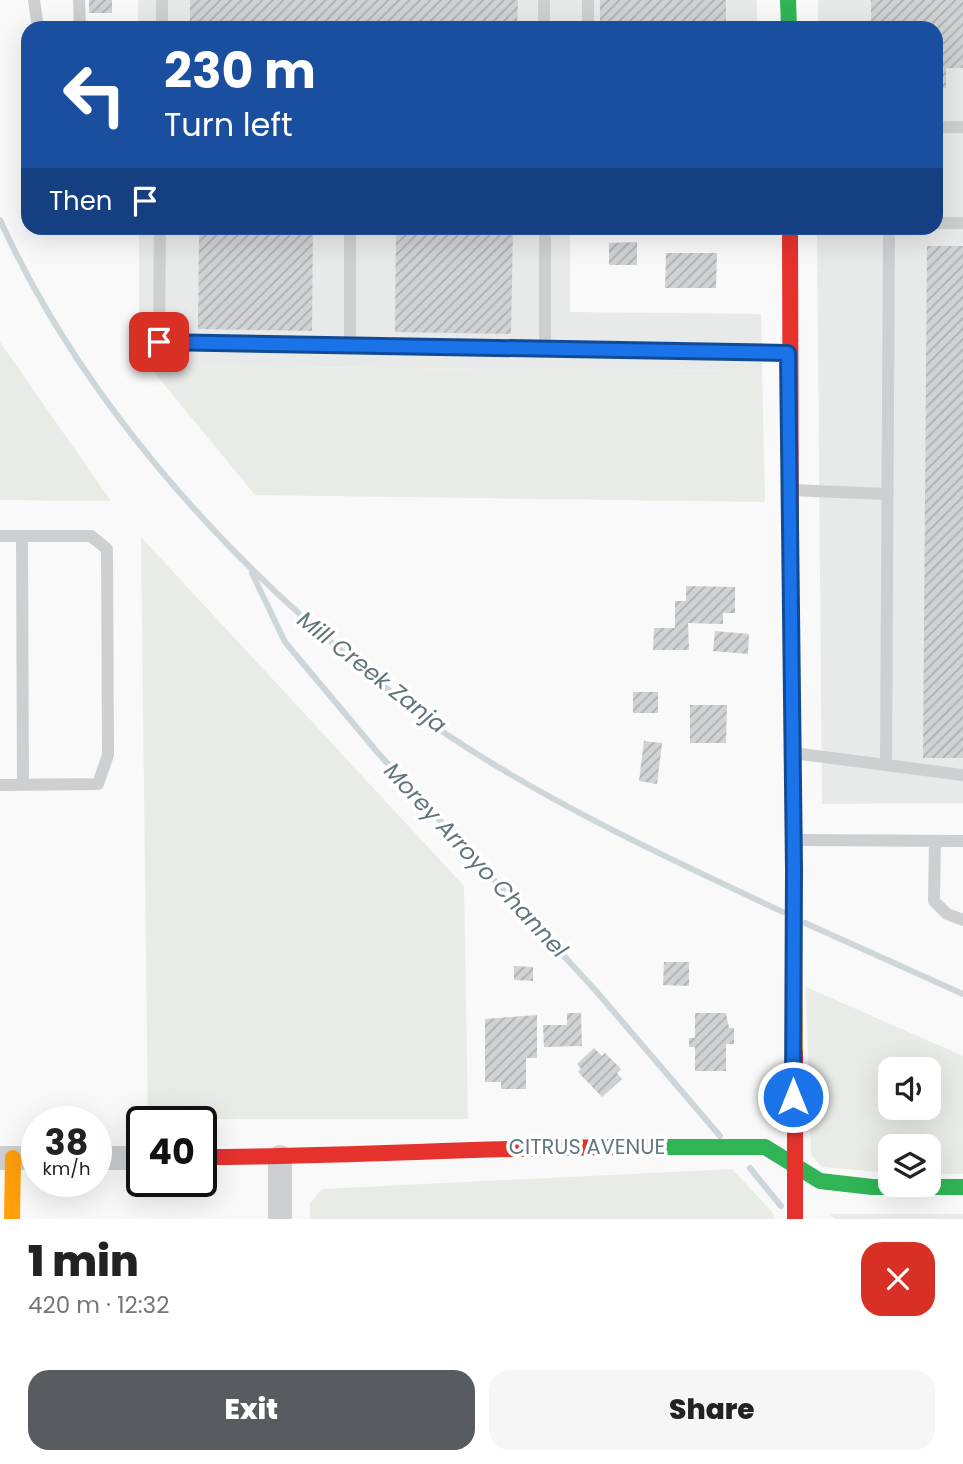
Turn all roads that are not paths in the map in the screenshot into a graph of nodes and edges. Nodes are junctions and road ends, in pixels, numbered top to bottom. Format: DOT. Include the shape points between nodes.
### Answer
graph roads {
  1 [pos="34,0"];
  2 [pos="79,0"];
  3 [pos="162,0"];
  4 [pos="544,0"];
  5 [pos="588,0"];
  6 [pos="788,0"];
  7 [pos="36,21"];
  8 [pos="80,21"];
  9 [pos="162,21"];
  10 [pos="544,21"];
  11 [pos="588,21"];
  12 [pos="789,21"];
  13 [pos="943,127"];
  14 [pos="963,127"];
  15 [pos="943,223"];
  16 [pos="963,223"];
  17 [pos="160,235"];
  18 [pos="350,235"];
  19 [pos="545,235"];
  20 [pos="790,235"];
  21 [pos="889,235"];
  22 [pos="350,345"];
  23 [pos="545,348"];
  24 [pos="788,353"];
  25 [pos="789,490"];
  26 [pos="888,494"];
  27 [pos="0,536"];
  28 [pos="22,536"];
  29 [pos="793,753"];
  30 [pos="886,765"];
  31 [pos="963,775"];
  32 [pos="0,785"];
  33 [pos="23,785"];
  34 [pos="794,840"];
  35 [pos="935,841"];
  36 [pos="963,841"];
  37 [pos="963,919"];
  38 [pos="217,1157"];
  39 [pos="280,1157"];
  40 [pos="16,1158"];
  41 [pos="794,1167"];
  42 [pos="963,1187"];
  43 [pos="12,1219"];
  44 [pos="280,1219"];
  45 [pos="794,1219"];
  1 -- 7 [label="lane"];
  2 -- 8 [label="lane"];
  3 -- 9 [label="lane"];
  4 -- 10 [label="lane"];
  5 -- 11 [label="lane"];
  6 -- 12 [label="street"];
  13 -- 14 [label="lane"];
  15 -- 16 [label="lane"];
  17 -- 22 [label="lane" via="159,342"];
  18 -- 22 [label="lane"];
  19 -- 23 [label="lane"];
  20 -- 24 [label="street"];
  21 -- 26 [label="lane"];
  22 -- 23 [label="lane"];
  23 -- 24 [label="lane"];
  24 -- 25 [label="street"];
  25 -- 26 [label="lane"];
  25 -- 29 [label="street"];
  26 -- 30 [label="lane"];
  27 -- 28 [label="lane"];
  28 -- 33 [label="lane"];
  28 -- 33 [label="lane" via="90,536 107,549 108,741 98,784"];
  29 -- 30 [label="lane"];
  29 -- 34 [label="street"];
  30 -- 31 [label="lane"];
  32 -- 33 [label="lane"];
  34 -- 35 [label="lane"];
  34 -- 41 [label="street"];
  35 -- 36 [label="lane"];
  35 -- 37 [label="lane" via="934,901 947,914"];
  38 -- 39 [label="street, CITRUS AVENUE"];
  39 -- 41 [label="street, CITRUS AVENUE" via="501,1147 765,1147"];
  39 -- 44 [label="street"];
  40 -- 43 [label="street"];
  41 -- 42 [label="street, CITRUS AVENUE" via="819,1181"];
  41 -- 45 [label="street"];
}
